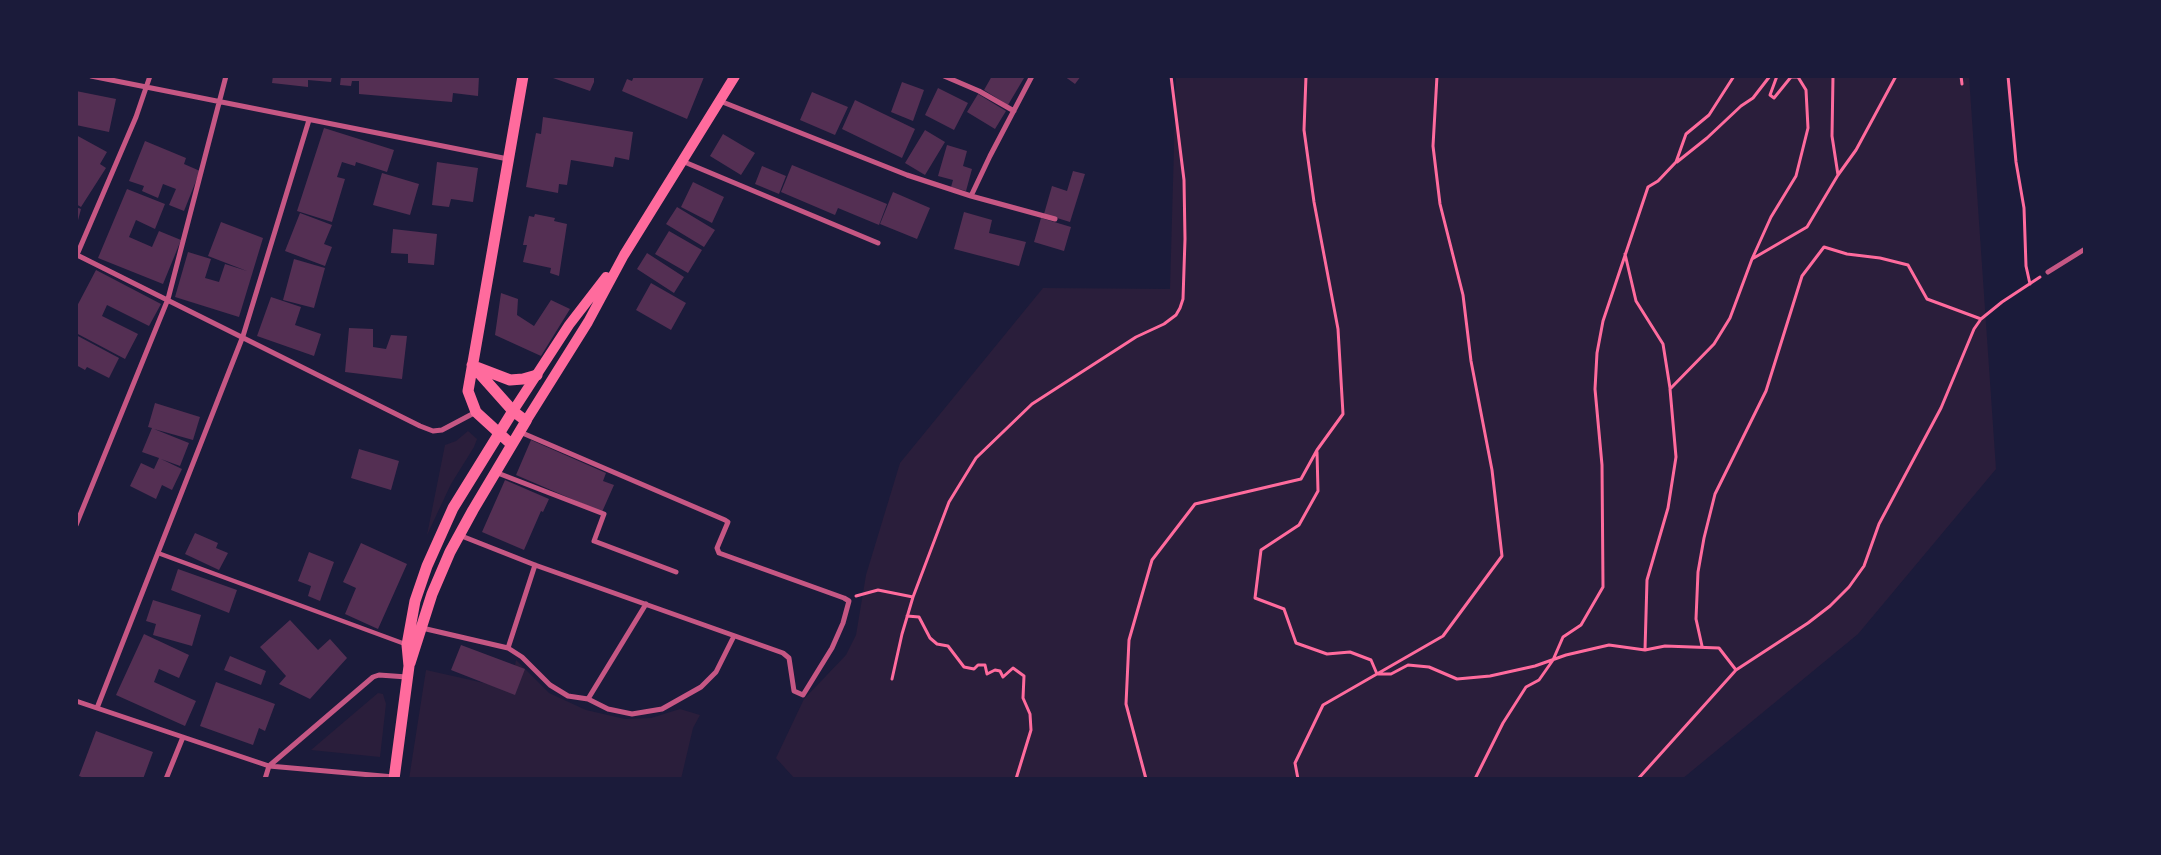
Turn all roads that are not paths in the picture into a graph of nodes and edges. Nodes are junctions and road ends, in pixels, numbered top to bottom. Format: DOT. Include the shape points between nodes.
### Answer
graph roads {
  1 [pos="91,76"];
  2 [pos="150,76"];
  3 [pos="226,76"];
  4 [pos="523,76"];
  5 [pos="735,76"];
  6 [pos="944,76"];
  7 [pos="1032,76"];
  8 [pos="148,87"];
  9 [pos="219,101"];
  10 [pos="720,101"];
  11 [pos="1014,111"];
  12 [pos="309,120"];
  13 [pos="509,159"];
  14 [pos="682,161"];
  15 [pos="971,196"];
  16 [pos="1054,219"];
  17 [pos="878,243"];
  18 [pos="2085,249"];
  19 [pos="624,255"];
  20 [pos="77,256"];
  21 [pos="2048,272"];
  22 [pos="168,299"];
  23 [pos="243,336"];
  24 [pos="472,365"];
  25 [pos="537,375"];
  26 [pos="513,411"];
  27 [pos="476,412"];
  28 [pos="526,421"];
  29 [pos="520,432"];
  30 [pos="498,434"];
  31 [pos="512,444"];
  32 [pos="495,472"];
  33 [pos="76,525"];
  34 [pos="459,535"];
  35 [pos="158,553"];
  36 [pos="535,565"];
  37 [pos="676,572"];
  38 [pos="646,604"];
  39 [pos="422,628"];
  40 [pos="734,636"];
  41 [pos="407,645"];
  42 [pos="508,648"];
  43 [pos="408,671"];
  44 [pos="588,699"];
  45 [pos="76,701"];
  46 [pos="97,708"];
  47 [pos="183,737"];
  48 [pos="269,766"];
  49 [pos="394,778"];
  50 [pos="166,779"];
  51 [pos="265,779"];
  1 -- 8 [label="street"];
  2 -- 8 [label="street"];
  3 -- 9 [label="street"];
  4 -- 13 [label="main road"];
  5 -- 10 [label="main road"];
  6 -- 11 [label="street"];
  7 -- 11 [label="street"];
  8 -- 9 [label="street"];
  8 -- 20 [label="street"];
  9 -- 12 [label="street"];
  9 -- 22 [label="street"];
  10 -- 14 [label="main road"];
  10 -- 15 [label="street" via="907,175"];
  11 -- 15 [label="street"];
  12 -- 13 [label="street"];
  12 -- 23 [label="street"];
  13 -- 24 [label="main road"];
  14 -- 17 [label="street"];
  14 -- 19 [label="main road"];
  15 -- 16 [label="street"];
  18 -- 21 [label="street"];
  19 -- 25 [label="main road" via="569,325"];
  19 -- 28 [label="main road" via="588,322"];
  20 -- 22 [label="street"];
  22 -- 23 [label="street"];
  22 -- 33 [label="street"];
  23 -- 27 [label="street" via="420,426 442,430"];
  23 -- 35 [label="street"];
  24 -- 25 [label="main road" via="510,380"];
  24 -- 26 [label="main road"];
  24 -- 27 [label="main road" via="468,390"];
  25 -- 26 [label="main road"];
  26 -- 28 [label="main road"];
  26 -- 30 [label="main road"];
  27 -- 30 [label="main road"];
  28 -- 29 [label="main road"];
  29 -- 31 [label="main road"];
  29 -- 40 [label="street" via="726,520 728,522 717,548 719,553 849,601 838,638 803,695 794,691 789,658"];
  30 -- 31 [label="main road"];
  30 -- 41 [label="main road" via="437,540 415,601"];
  31 -- 32 [label="main road"];
  32 -- 34 [label="main road"];
  32 -- 37 [label="street" via="604,514 594,540"];
  34 -- 36 [label="street"];
  34 -- 39 [label="main road" via="432,594"];
  35 -- 41 [label="street"];
  35 -- 46 [label="street"];
  36 -- 38 [label="street"];
  36 -- 42 [label="street"];
  38 -- 40 [label="street"];
  38 -- 44 [label="street"];
  39 -- 42 [label="street"];
  39 -- 43 [label="main road"];
  40 -- 44 [label="street" via="716,672 701,687 662,709 632,714 608,709"];
  41 -- 43 [label="main road"];
  42 -- 44 [label="street" via="559,691"];
  43 -- 48 [label="street" via="373,677"];
  43 -- 49 [label="main road"];
  45 -- 46 [label="street"];
  46 -- 47 [label="street"];
  47 -- 48 [label="street"];
  47 -- 50 [label="street"];
  48 -- 49 [label="street"];
  48 -- 51 [label="street"];
}
